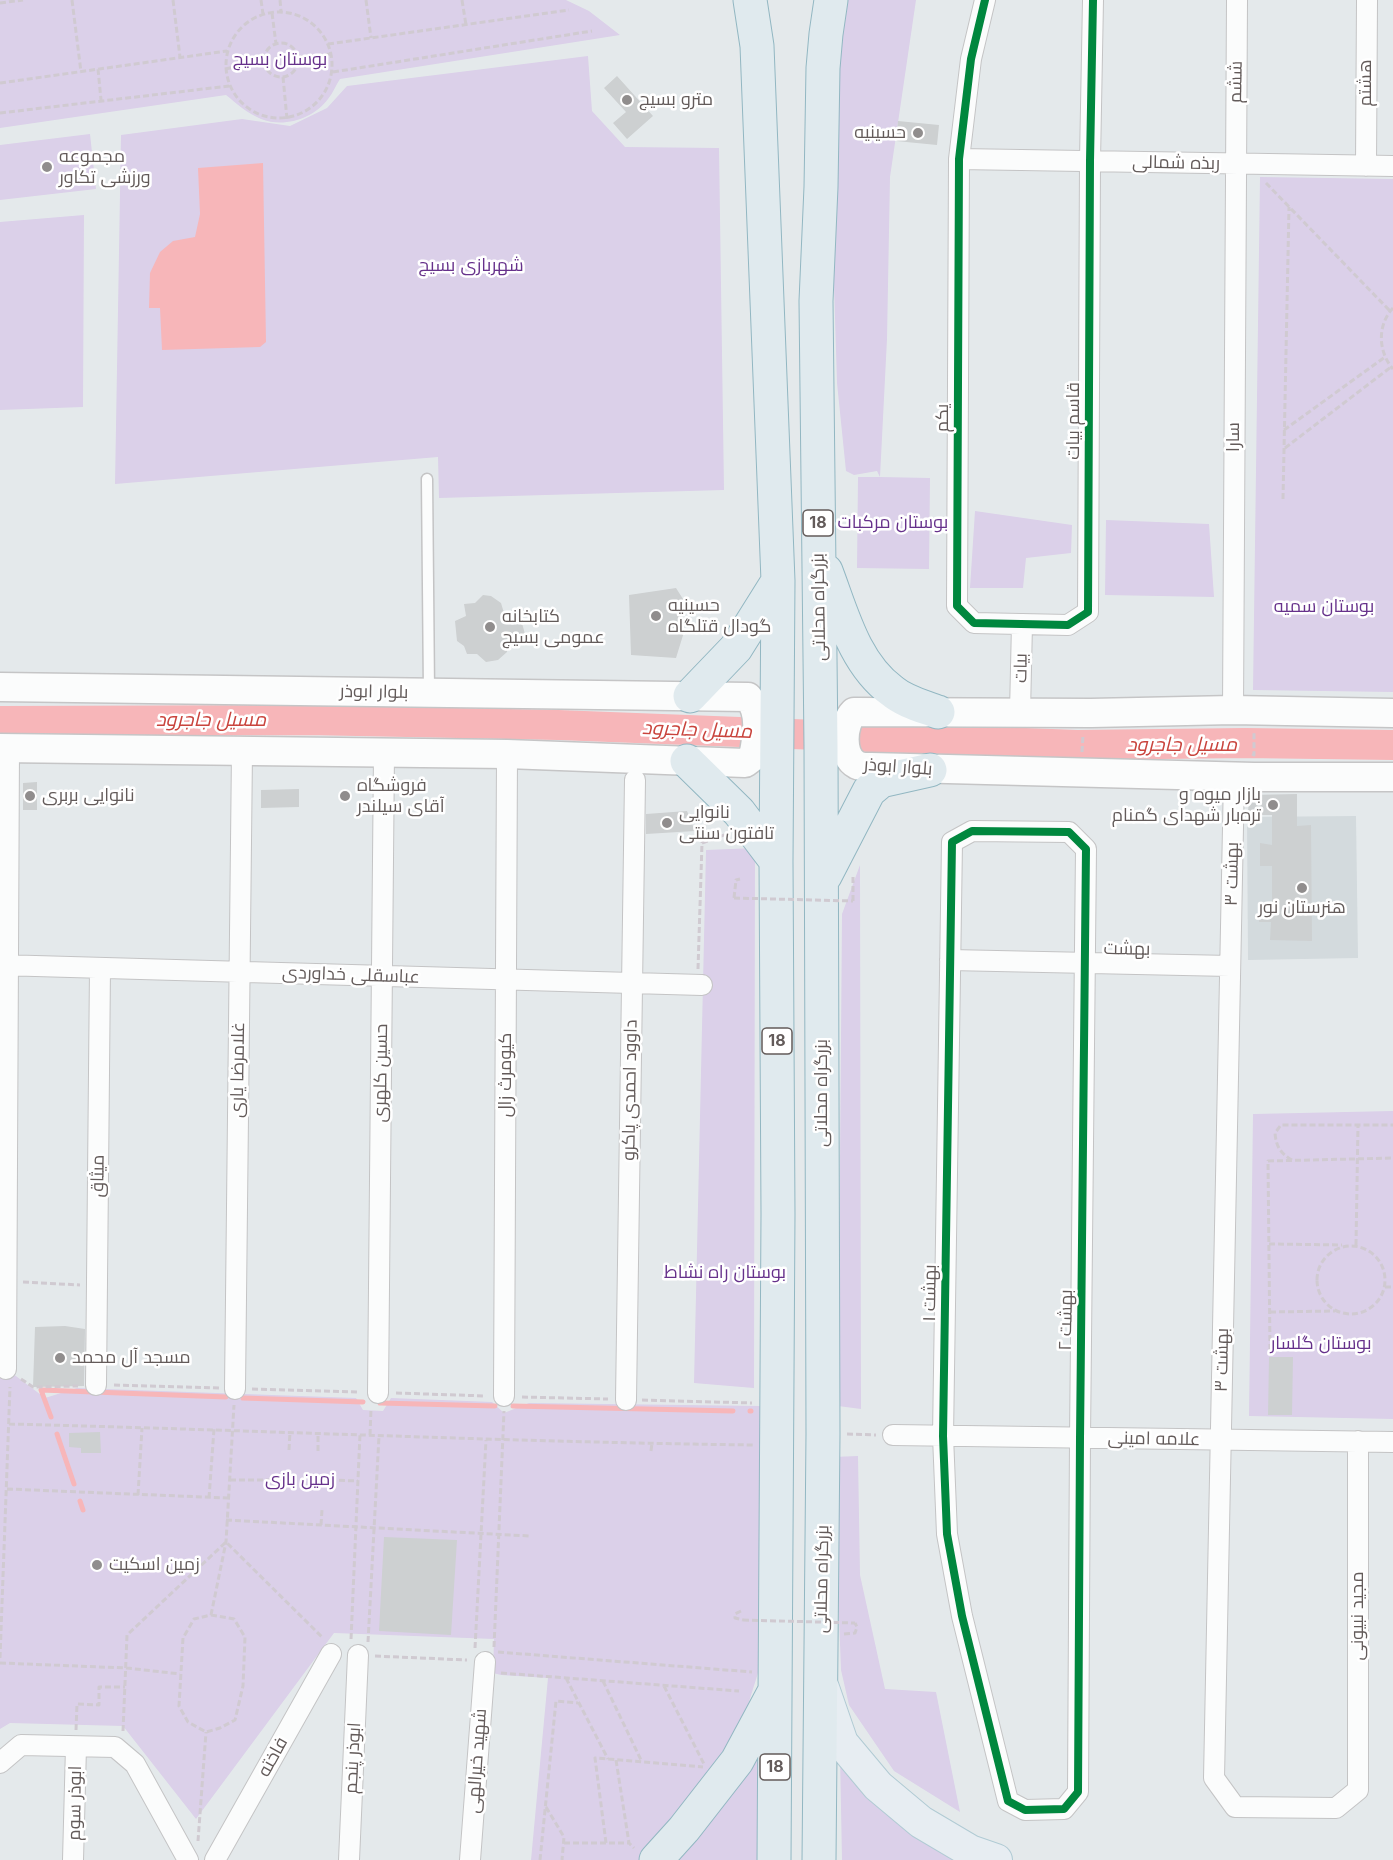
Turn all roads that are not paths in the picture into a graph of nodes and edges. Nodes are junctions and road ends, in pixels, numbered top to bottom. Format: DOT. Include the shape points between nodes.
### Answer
graph roads {
  1 [pos="750,0"];
  2 [pos="831,0"];
  3 [pos="985,0"];
  4 [pos="1093,0"];
  5 [pos="1237,0"];
  6 [pos="1367,0"];
  7 [pos="959,159"];
  8 [pos="1090,161"];
  9 [pos="1235,164"];
  10 [pos="1366,166"];
  11 [pos="1393,166"];
  12 [pos="816,326"];
  13 [pos="770,341"];
  14 [pos="428,479"];
  15 [pos="818,549"];
  16 [pos="778,581"];
  17 [pos="1022,624"];
  18 [pos="0,687"];
  19 [pos="429,692"];
  20 [pos="690,696"];
  21 [pos="1233,710"];
  22 [pos="938,712"];
  23 [pos="1020,712"];
  24 [pos="1393,713"];
  25 [pos="760,731"];
  26 [pos="236,740"];
  27 [pos="4,748"];
  28 [pos="384,753"];
  29 [pos="507,754"];
  30 [pos="687,761"];
  31 [pos="930,770"];
  32 [pos="1234,777"];
  33 [pos="1393,777"];
  34 [pos="635,780"];
  35 [pos="1086,849"];
  36 [pos="776,861"];
  37 [pos="821,883"];
  38 [pos="950,960"];
  39 [pos="1085,963"];
  40 [pos="4,965"];
  41 [pos="1230,966"];
  42 [pos="100,968"];
  43 [pos="239,972"];
  44 [pos="382,976"];
  45 [pos="507,980"];
  46 [pos="632,983"];
  47 [pos="700,985"];
  48 [pos="778,1214"];
  49 [pos="823,1218"];
  50 [pos="823,1335"];
  51 [pos="778,1337"];
  52 [pos="8,1376"];
  53 [pos="96,1385"];
  54 [pos="235,1389"];
  55 [pos="504,1396"];
  56 [pos="375,1398"];
  57 [pos="626,1400"];
  58 [pos="893,1435"];
  59 [pos="943,1436"];
  60 [pos="1080,1437"];
  61 [pos="1221,1440"];
  62 [pos="1359,1441"];
  63 [pos="1393,1442"];
  64 [pos="331,1654"];
  65 [pos="363,1656"];
  66 [pos="480,1661"];
  67 [pos="775,1682"];
  68 [pos="821,1683"];
  69 [pos="76,1746"];
  70 [pos="0,1763"];
  71 [pos="1358,1790"];
  72 [pos="1078,1792"];
  73 [pos="642,1852"];
  74 [pos="193,1854"];
  75 [pos="73,1860"];
  76 [pos="215,1860"];
  77 [pos="349,1860"];
  78 [pos="470,1860"];
  79 [pos="774,1860"];
  80 [pos="819,1860"];
  81 [pos="996,1860"];
  1 -- 13 [label="highway" via="757,46"];
  2 -- 12 [label="highway, بزرگراه محلاتی" via="823,68"];
  3 -- 7 [label="street, یکم" via="970,59"];
  4 -- 8 [label="street"];
  5 -- 9 [label="street, ششم"];
  6 -- 10 [label="street, هشتم"];
  7 -- 8 [label="street, ربذه شمالی"];
  7 -- 17 [label="street, یکم" via="957,606 974,623"];
  8 -- 9 [label="street, ربذه شمالی"];
  8 -- 17 [label="street, قاسم بیات" via="1088,612 1068,625"];
  9 -- 10 [label="street, ربذه شمالی"];
  9 -- 21 [label="street, سارا"];
  10 -- 11 [label="street, ربذه شمالی"];
  12 -- 13 [label="highway" via="807,311 786,310 777,319"];
  12 -- 15 [label="highway, بزرگراه محلاتی / 18"];
  13 -- 16 [label="highway, 18"];
  14 -- 19 [label="lane"];
  15 -- 22 [label="highway" via="851,637 867,666 891,691"];
  15 -- 37 [label="highway, بزرگراه محلاتی / 18"];
  16 -- 20 [label="highway" via="736,648"];
  16 -- 25 [label="highway, 18"];
  17 -- 23 [label="street, بیات"];
  18 -- 19 [label="main road, بلوار ابوذر"];
  19 -- 20 [label="main road, بلوار ابوذر"];
  20 -- 25 [label="main road, بلوار ابوذر"];
  21 -- 23 [label="main road, بلوار ابوذر"];
  21 -- 24 [label="main road, بلوار ابوذر"];
  22 -- 23 [label="main road, بلوار ابوذر"];
  22 -- 31 [label="main road, بلوار ابوذر" via="854,712 847,721 846,747 859,766"];
  25 -- 30 [label="main road"];
  25 -- 36 [label="highway, 18"];
  26 -- 27 [label="main road"];
  26 -- 28 [label="main road"];
  26 -- 43 [label="street, غلامرضا یاری"];
  27 -- 40 [label="street"];
  28 -- 29 [label="main road"];
  28 -- 44 [label="street, حسین کلهری"];
  29 -- 30 [label="main road"];
  29 -- 45 [label="street, کیومرث زال"];
  30 -- 36 [label="highway" via="739,812"];
  31 -- 32 [label="main road, بلوار ابوذر"];
  31 -- 37 [label="highway" via="881,782 869,791"];
  32 -- 33 [label="main road, بلوار ابوذر"];
  32 -- 41 [label="street, بهشت ۳"];
  34 -- 46 [label="street, داوود احمدی پاکرو"];
  35 -- 38 [label="street, بهشت ۱" via="1068,832 972,831 952,842"];
  35 -- 39 [label="street, بهشت ۲"];
  36 -- 48 [label="highway, 18"];
  37 -- 49 [label="highway, بزرگراه محلاتی / 18"];
  38 -- 39 [label="street, بهشت"];
  38 -- 59 [label="street, بهشت ۱"];
  39 -- 41 [label="street, بهشت"];
  39 -- 60 [label="street, بهشت ۲"];
  40 -- 42 [label="street, عباسقلی خداوردی"];
  40 -- 52 [label="street"];
  41 -- 61 [label="street, بهشت ۳"];
  42 -- 43 [label="street, عباسقلی خداوردی"];
  42 -- 53 [label="street, میثاق"];
  43 -- 44 [label="street, عباسقلی خداوردی"];
  43 -- 54 [label="street, غلامرضا یاری"];
  44 -- 45 [label="street, عباسقلی خداوردی"];
  44 -- 56 [label="street, حسین کلهری"];
  45 -- 46 [label="street, عباسقلی خداوردی"];
  45 -- 55 [label="street, کیومرث زال"];
  46 -- 47 [label="street, عباسقلی خداوردی"];
  46 -- 57 [label="street, داوود احمدی پاکرو"];
  48 -- 49 [label="highway" via="793,1243 799,1246 812,1240"];
  48 -- 51 [label="highway, 18"];
  49 -- 50 [label="highway, بزرگراه محلاتی / 18"];
  50 -- 51 [label="highway" via="811,1319 798,1315 786,1323"];
  50 -- 68 [label="highway, بزرگراه محلاتی / 18"];
  51 -- 67 [label="highway, 18"];
  58 -- 59 [label="street, علامه امینی"];
  59 -- 60 [label="street, علامه امینی"];
  59 -- 72 [label="street, بهشت ۱" via="947,1534 962,1616 1008,1801 1025,1810 1064,1809"];
  60 -- 61 [label="street, علامه امینی"];
  60 -- 72 [label="street, بهشت ۲"];
  61 -- 62 [label="street, علامه امینی"];
  61 -- 71 [label="street, بهشت ۳" via="1214,1778 1235,1806 1336,1808"];
  62 -- 63 [label="street, علامه امینی"];
  62 -- 71 [label="street, مجید نبیونی"];
  64 -- 76 [label="street, فاخته"];
  65 -- 77 [label="street, ابوذر پنجم"];
  66 -- 78 [label="street, شهید خیرالهی"];
  67 -- 73 [label="highway" via="737,1761 684,1829"];
  67 -- 79 [label="highway, 18"];
  68 -- 80 [label="highway, بزرگراه محلاتی / 18"];
  68 -- 81 [label="main road" via="842,1743 878,1786 921,1822 970,1851"];
  69 -- 70 [label="street" via="21,1745"];
  69 -- 74 [label="street" via="115,1748 135,1764"];
  69 -- 75 [label="street, ابوذر سوم"];
}
